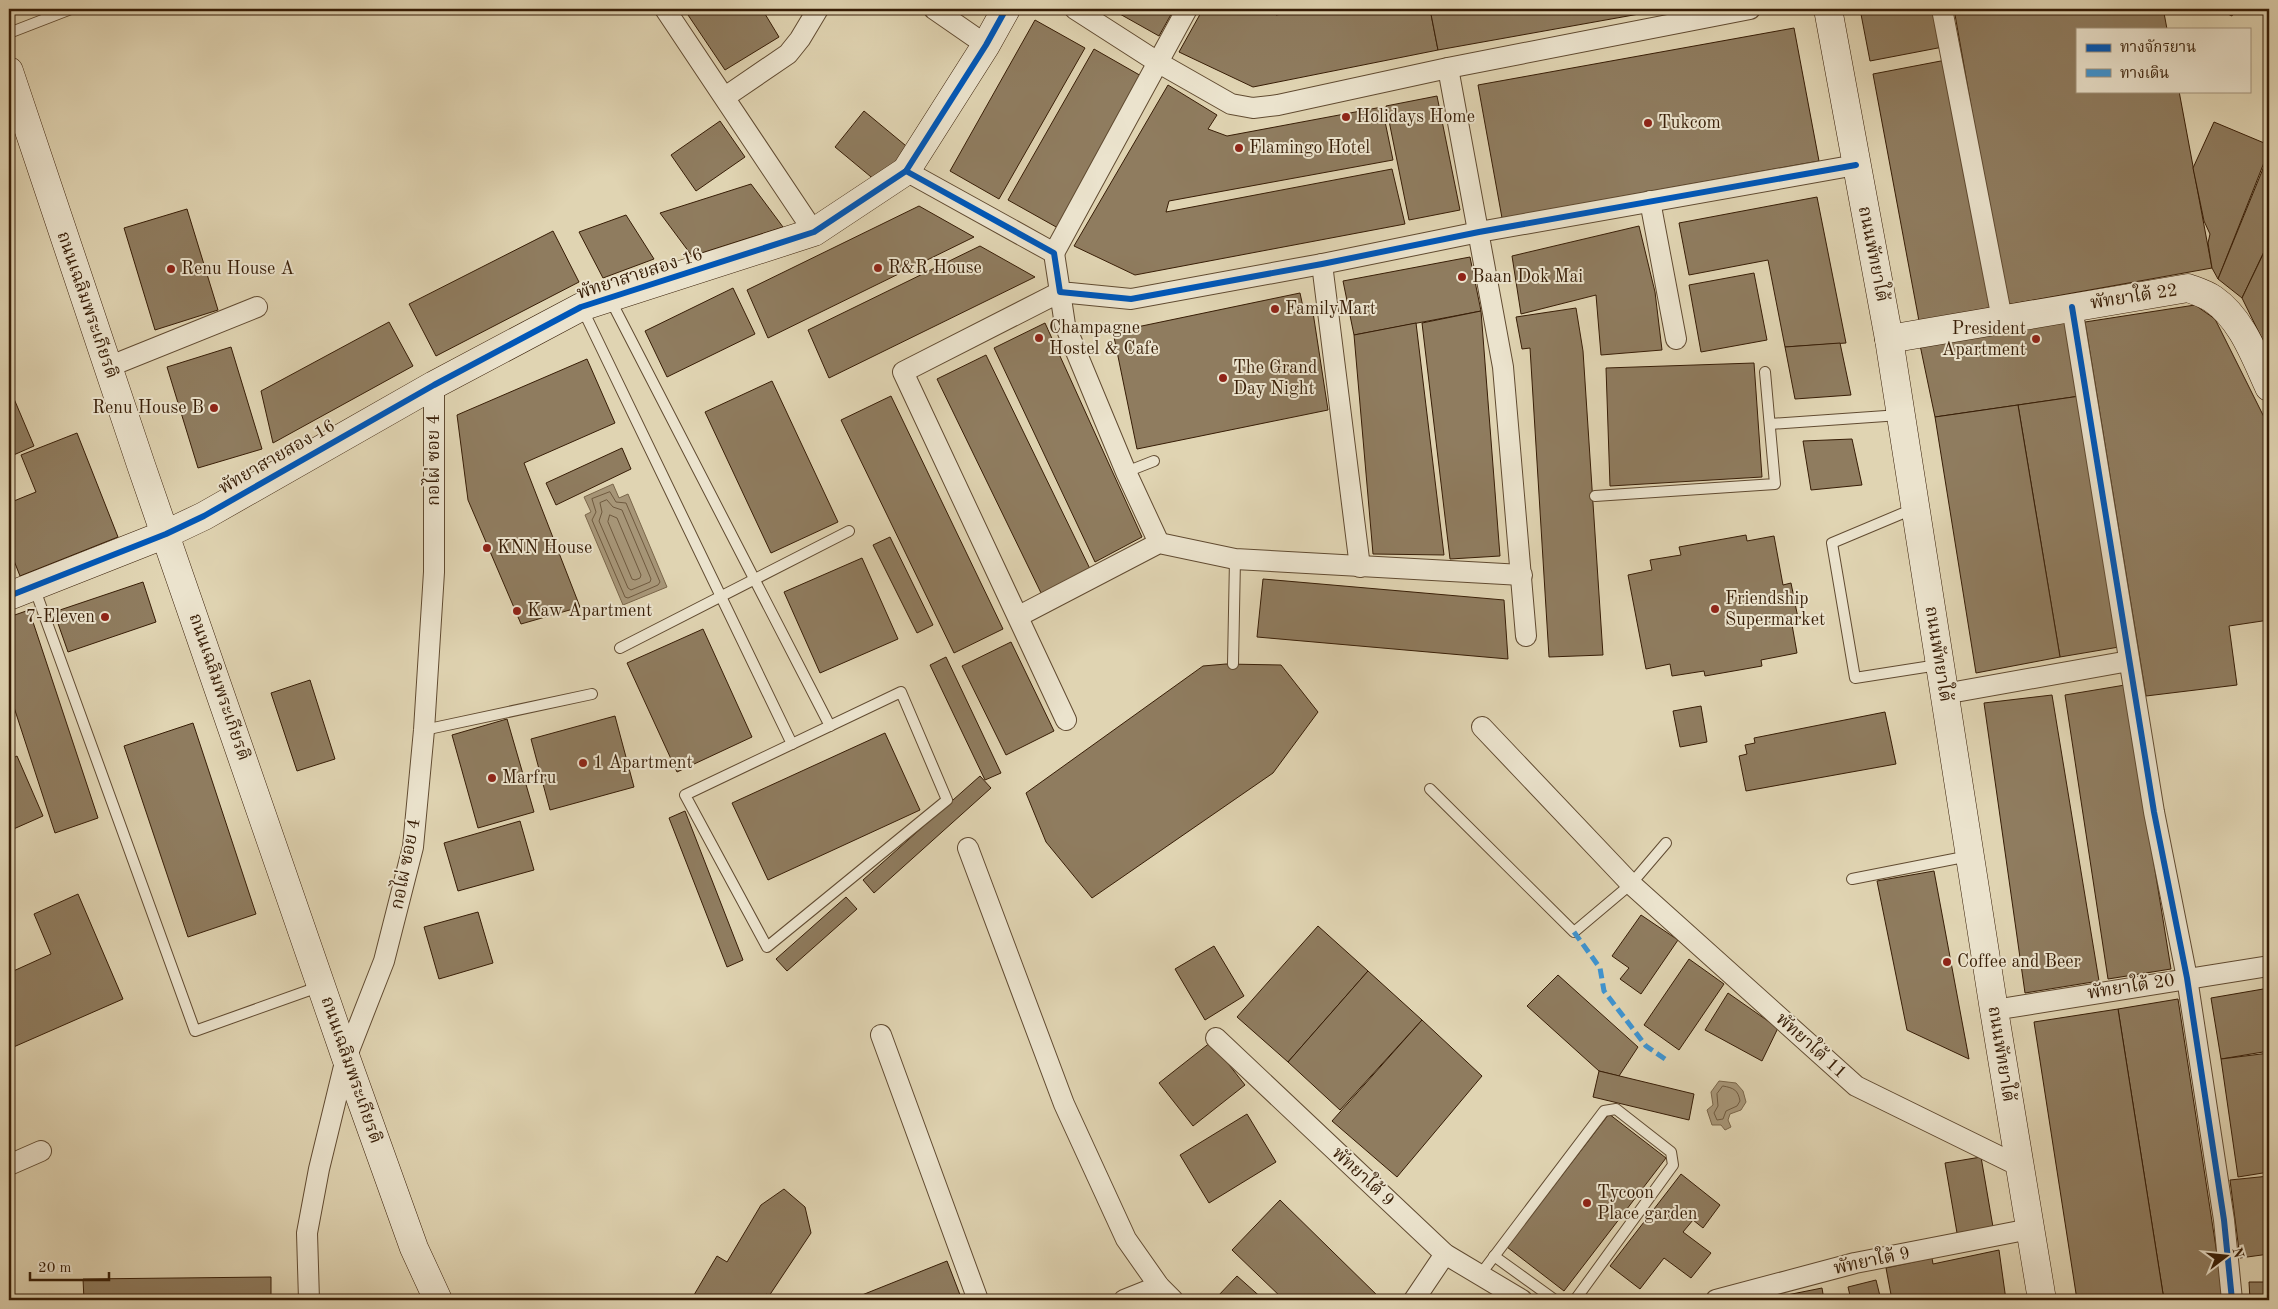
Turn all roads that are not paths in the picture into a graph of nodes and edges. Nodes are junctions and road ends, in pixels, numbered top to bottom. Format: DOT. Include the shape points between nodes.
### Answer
graph roads {
  1 [pos="71,9"];
  2 [pos="665,9"];
  3 [pos="818,9"];
  4 [pos="934,9"];
  5 [pos="1006,9"];
  6 [pos="1075,9"];
  7 [pos="1187,9"];
  8 [pos="1750,9"];
  9 [pos="1828,9"];
  10 [pos="1942,9"];
  11 [pos="9,33"];
  12 [pos="986,45"];
  13 [pos="1159,63"];
  14 [pos="1448,68"];
  15 [pos="9,71"];
  16 [pos="725,97"];
  17 [pos="1856,165"];
  18 [pos="906,171"];
  19 [pos="1650,201"];
  20 [pos="814,232"];
  21 [pos="1479,232"];
  22 [pos="1054,253"];
  23 [pos="1322,264"];
  24 [pos="1060,292"];
  25 [pos="610,298"];
  26 [pos="257,307"];
  27 [pos="2072,307"];
  28 [pos="581,308"];
  29 [pos="2002,319"];
  30 [pos="1676,339"];
  31 [pos="1888,339"];
  32 [pos="108,367"];
  33 [pos="1765,372"];
  34 [pos="434,385"];
  35 [pos="2269,388"];
  36 [pos="1901,414"];
  37 [pos="1770,424"];
  38 [pos="1154,461"];
  39 [pos="1126,472"];
  40 [pos="1596,496"];
  41 [pos="1915,508"];
  42 [pos="849,531"];
  43 [pos="166,534"];
  44 [pos="1159,543"];
  45 [pos="1235,559"];
  46 [pos="1360,567"];
  47 [pos="1522,575"];
  48 [pos="754,580"];
  49 [pos="15,593"];
  50 [pos="720,597"];
  51 [pos="1019,616"];
  52 [pos="1526,636"];
  53 [pos="620,648"];
  54 [pos="2129,661"];
  55 [pos="1233,664"];
  56 [pos="1940,665"];
  57 [pos="592,694"];
  58 [pos="1944,694"];
  59 [pos="1066,720"];
  60 [pos="830,726"];
  61 [pos="1482,727"];
  62 [pos="424,730"];
  63 [pos="792,744"];
  64 [pos="1430,789"];
  65 [pos="1666,843"];
  66 [pos="968,848"];
  67 [pos="1970,856"];
  68 [pos="1852,879"];
  69 [pos="1631,884"];
  70 [pos="2269,966"];
  71 [pos="2187,978"];
  72 [pos="322,985"];
  73 [pos="1994,1010"];
  74 [pos="881,1035"];
  75 [pos="1216,1038"];
  76 [pos="346,1058"];
  77 [pos="41,1151"];
  78 [pos="9,1165"];
  79 [pos="2019,1166"];
  80 [pos="2030,1229"];
  81 [pos="1445,1254"];
  82 [pos="1494,1256"];
  83 [pos="1480,1275"];
  84 [pos="1159,1286"];
  85 [pos="309,1300"];
  86 [pos="438,1300"];
  87 [pos="978,1300"];
  88 [pos="1124,1300"];
  89 [pos="1173,1300"];
  90 [pos="1414,1300"];
  91 [pos="1522,1300"];
  92 [pos="1555,1300"];
  93 [pos="1575,1300"];
  94 [pos="1716,1300"];
  95 [pos="2042,1300"];
  96 [pos="2232,1300"];
  1 -- 11 [label="lane"];
  2 -- 16 [label="street"];
  3 -- 16 [label="street" via="788,54"];
  4 -- 12 [label="street"];
  5 -- 12 [label="main road, พัทยาสายสอง 16"];
  6 -- 13 [label="street"];
  7 -- 13 [label="street"];
  8 -- 14 [label="street"];
  9 -- 17 [label="main road, ถนนพัทยาใต้"];
  10 -- 29 [label="street"];
  12 -- 18 [label="main road, พัทยาสายสอง 16"];
  13 -- 14 [label="street" via="1231,104 1254,108"];
  13 -- 22 [label="street"];
  14 -- 21 [label="street"];
  15 -- 32 [label="main road, ถนนเฉลิมพระเกียรติ"];
  16 -- 20 [label="street"];
  17 -- 19 [label="street"];
  17 -- 31 [label="main road, ถนนพัทยาใต้"];
  18 -- 20 [label="main road, พัทยาสายสอง 16"];
  18 -- 22 [label="street"];
  19 -- 21 [label="street"];
  19 -- 30 [label="street"];
  20 -- 25 [label="main road, พัทยาสายสอง 16"];
  21 -- 23 [label="street"];
  21 -- 47 [label="street" via="1503,367"];
  22 -- 24 [label="street"];
  23 -- 24 [label="street" via="1130,299"];
  23 -- 46 [label="street"];
  24 -- 39 [label="street" via="1065,325"];
  24 -- 51 [label="street" via="903,372"];
  25 -- 28 [label="main road, พัทยาสายสอง 16"];
  25 -- 48 [label="lane"];
  26 -- 32 [label="street"];
  27 -- 29 [label="main road, พัทยาใต้ 22"];
  27 -- 35 [label="main road, พัทยาใต้ 22" via="2188,288 2212,298 2229,311"];
  27 -- 54 [label="street"];
  28 -- 34 [label="main road, พัทยาสายสอง 16"];
  28 -- 50 [label="lane"];
  29 -- 31 [label="main road, พัทยาใต้ 22"];
  31 -- 36 [label="main road, ถนนพัทยาใต้"];
  32 -- 43 [label="main road, ถนนเฉลิมพระเกียรติ"];
  33 -- 37 [label="lane"];
  34 -- 43 [label="main road, พัทยาสายสอง 16" via="204,516"];
  34 -- 62 [label="street, กอไผ่ ซอย 4" via="434,572"];
  36 -- 37 [label="lane"];
  36 -- 41 [label="main road, ถนนพัทยาใต้"];
  37 -- 40 [label="lane" via="1775,484"];
  38 -- 39 [label="lane"];
  39 -- 44 [label="street"];
  41 -- 56 [label="main road, ถนนพัทยาใต้"];
  41 -- 56 [label="lane" via="1832,543 1855,678"];
  42 -- 48 [label="lane"];
  43 -- 49 [label="main road, พัทยาสายสอง 16"];
  43 -- 72 [label="main road, ถนนเฉลิมพระเกียรติ"];
  44 -- 45 [label="street"];
  44 -- 51 [label="street"];
  45 -- 46 [label="street"];
  45 -- 55 [label="lane"];
  46 -- 47 [label="street"];
  47 -- 52 [label="street"];
  48 -- 50 [label="lane"];
  48 -- 60 [label="lane"];
  49 -- 72 [label="lane" via="194,1031"];
  50 -- 53 [label="lane"];
  50 -- 63 [label="lane"];
  51 -- 59 [label="street"];
  54 -- 58 [label="street"];
  54 -- 71 [label="street" via="2154,812"];
  56 -- 58 [label="main road, ถนนพัทยาใต้"];
  57 -- 62 [label="lane"];
  58 -- 67 [label="main road, ถนนพัทยาใต้"];
  60 -- 63 [label="lane"];
  60 -- 63 [label="lane" via="901,692 946,800 767,947 685,795"];
  61 -- 69 [label="street, พัทยาใต้ 11"];
  62 -- 76 [label="street, กอไผ่ ซอย 4" via="413,847 384,961"];
  64 -- 69 [label="lane" via="1574,932"];
  65 -- 69 [label="lane"];
  66 -- 84 [label="street" via="1064,1104 1126,1239"];
  67 -- 68 [label="lane"];
  67 -- 73 [label="main road, ถนนพัทยาใต้"];
  69 -- 79 [label="street, พัทยาใต้ 11" via="1856,1086"];
  70 -- 71 [label="street, พัทยาใต้ 20"];
  71 -- 73 [label="street, พัทยาใต้ 20"];
  71 -- 96 [label="street" via="2224,1220"];
  72 -- 76 [label="main road, ถนนเฉลิมพระเกียรติ"];
  73 -- 79 [label="main road, ถนนพัทยาใต้"];
  74 -- 87 [label="street"];
  75 -- 81 [label="street, พัทยาใต้ 9"];
  76 -- 85 [label="street, กอไผ่ ซอย 4" via="307,1233"];
  76 -- 86 [label="main road, ถนนเฉลิมพระเกียรติ" via="414,1248"];
  77 -- 78 [label="street"];
  79 -- 80 [label="main road, ถนนพัทยาใต้"];
  80 -- 94 [label="street, พัทยาใต้ 9" via="1855,1263"];
  80 -- 95 [label="main road, ถนนพัทยาใต้"];
  81 -- 83 [label="street, พัทยาใต้ 9"];
  81 -- 90 [label="street"];
  82 -- 83 [label="lane"];
  82 -- 92 [label="lane"];
  82 -- 93 [label="lane" via="1604,1111 1616,1109 1671,1152 1673,1165"];
  83 -- 91 [label="street, พัทยาใต้ 9"];
  84 -- 88 [label="street"];
  84 -- 89 [label="street"];
}
